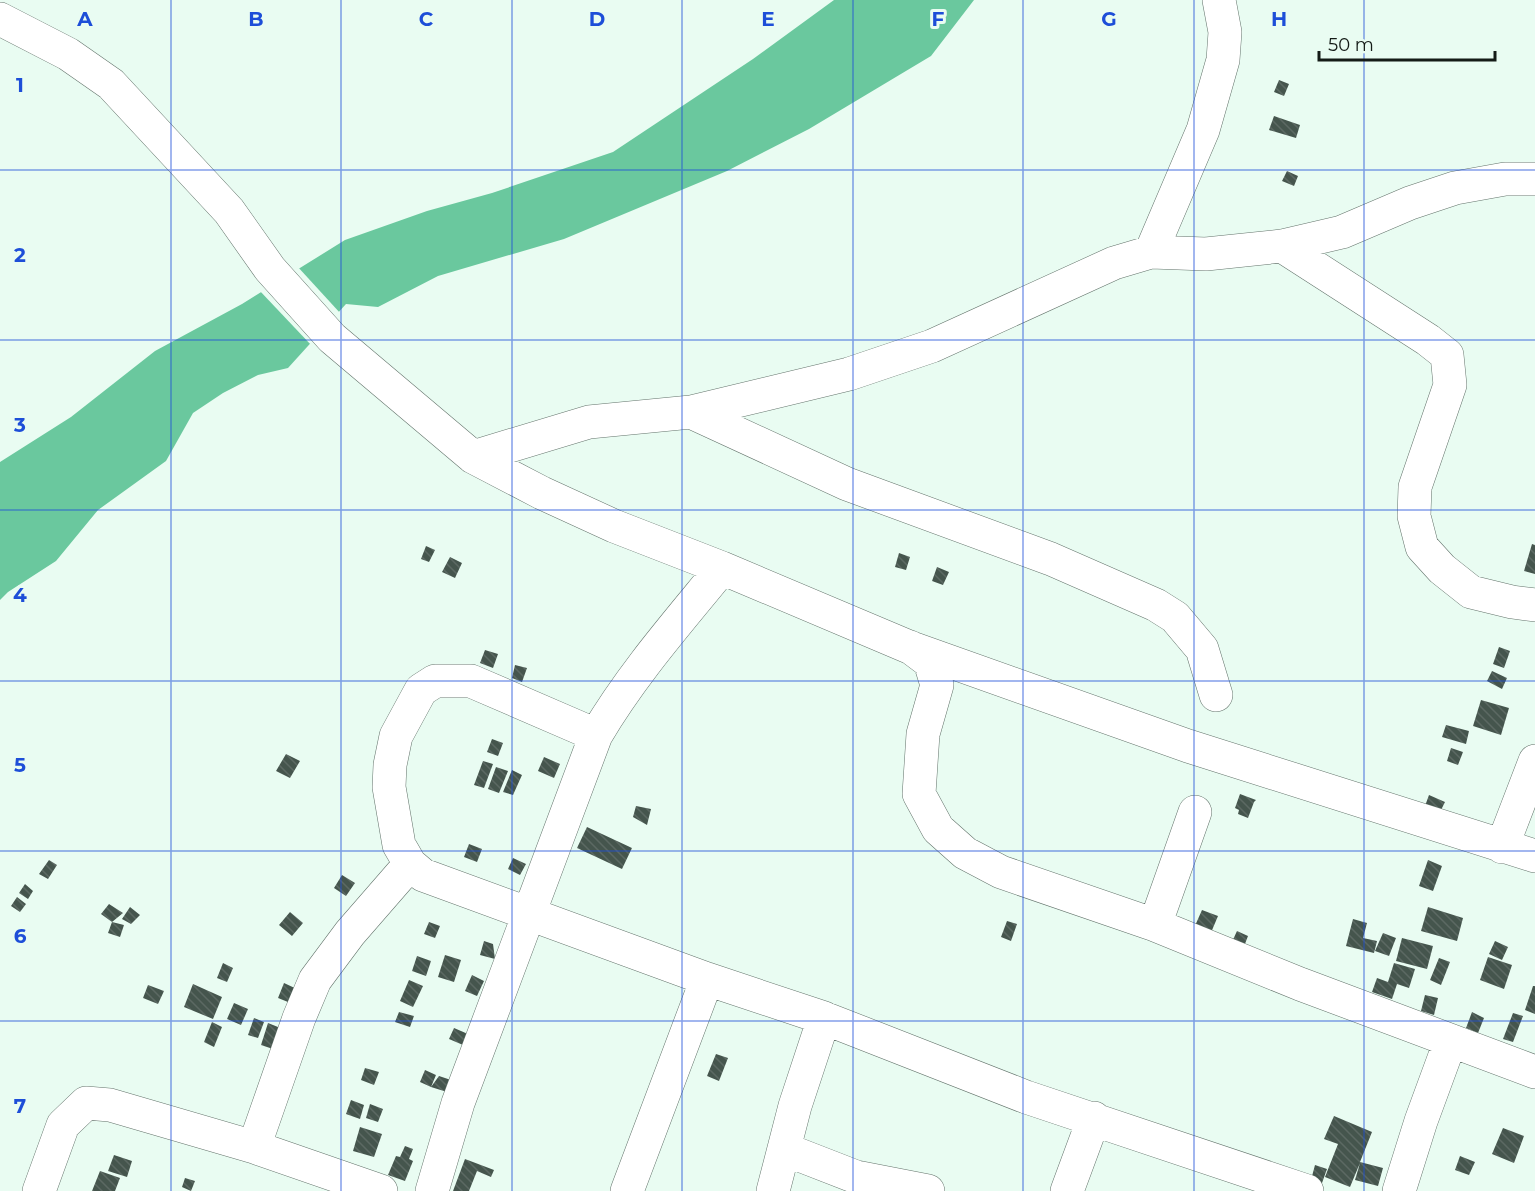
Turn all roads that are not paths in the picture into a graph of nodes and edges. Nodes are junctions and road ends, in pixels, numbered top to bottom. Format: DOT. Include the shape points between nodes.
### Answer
graph roads {
  1 [pos="1219,0"];
  2 [pos="0,19"];
  3 [pos="1535,179"];
  4 [pos="1282,246"];
  5 [pos="1151,252"];
  6 [pos="691,412"];
  7 [pos="473,457"];
  8 [pos="722,568"];
  9 [pos="1535,605"];
  10 [pos="909,647"];
  11 [pos="1216,695"];
  12 [pos="596,735"];
  13 [pos="1535,761"];
  14 [pos="1195,812"];
  15 [pos="1502,847"];
  16 [pos="1535,856"];
  17 [pos="410,864"];
  18 [pos="529,914"];
  19 [pos="1155,925"];
  20 [pos="707,979"];
  21 [pos="824,1018"];
  22 [pos="1450,1042"];
  23 [pos="1535,1072"];
  24 [pos="1094,1118"];
  25 [pos="254,1146"];
  26 [pos="784,1149"];
  27 [pos="39,1191"];
  28 [pos="381,1191"];
  29 [pos="432,1191"];
  30 [pos="627,1191"];
  31 [pos="773,1191"];
  32 [pos="928,1191"];
  33 [pos="1067,1191"];
  34 [pos="1307,1191"];
  35 [pos="1399,1191"];
  1 -- 5 [label="street" via="1225,32 1223,60 1203,130"];
  2 -- 7 [label="street" via="68,54 111,84 229,211 270,269 332,338"];
  3 -- 4 [label="street" via="1505,179 1455,188 1342,232"];
  4 -- 5 [label="street" via="1206,254"];
  4 -- 9 [label="street" via="1447,355 1450,385 1415,487 1414,516 1422,547 1471,592"];
  5 -- 6 [label="street" via="1114,263 932,346 849,374"];
  6 -- 7 [label="street" via="589,422"];
  6 -- 11 [label="street" via="847,484 1051,559 1156,605 1175,617 1202,649"];
  7 -- 8 [label="street" via="542,494"];
  8 -- 10 [label="street"];
  8 -- 12 [label="street" via="651,653"];
  10 -- 15 [label="street" via="1188,746"];
  10 -- 19 [label="street" via="930,662 937,685 922,734 919,794 938,829 965,853 1001,872"];
  12 -- 17 [label="street" via="471,681 435,681 421,690 396,736 390,765 389,787 399,845"];
  12 -- 18 [label="street"];
  13 -- 15 [label="street"];
  14 -- 19 [label="street"];
  15 -- 16 [label="street"];
  17 -- 18 [label="street" via="423,875"];
  17 -- 25 [label="street" via="315,980"];
  18 -- 20 [label="street"];
  18 -- 29 [label="street" via="458,1103"];
  19 -- 22 [label="street"];
  20 -- 21 [label="street"];
  20 -- 30 [label="street"];
  21 -- 24 [label="street"];
  21 -- 26 [label="street"];
  22 -- 23 [label="street"];
  22 -- 35 [label="street"];
  24 -- 33 [label="street"];
  24 -- 34 [label="street"];
  25 -- 27 [label="street" via="110,1105 86,1103 63,1125"];
  25 -- 28 [label="street"];
  26 -- 31 [label="street"];
  26 -- 32 [label="street" via="856,1177"];
}
